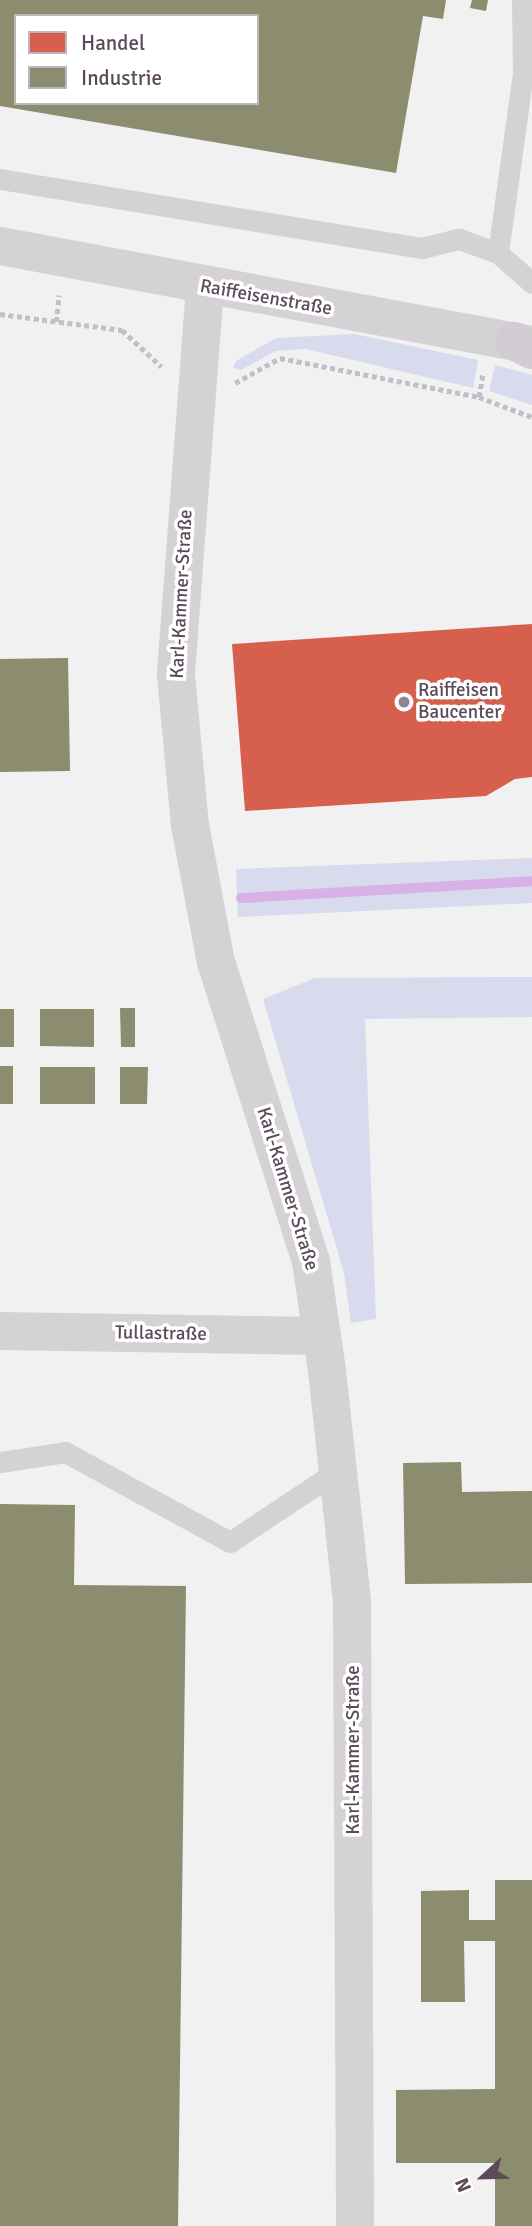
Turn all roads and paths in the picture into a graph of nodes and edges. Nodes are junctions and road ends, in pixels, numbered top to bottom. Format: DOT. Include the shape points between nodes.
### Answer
graph roads {
  1 [pos="522,0"];
  2 [pos="0,179"];
  3 [pos="0,246"];
  4 [pos="498,253"];
  5 [pos="532,283"];
  6 [pos="205,287"];
  7 [pos="526,345"];
  8 [pos="479,397"];
  9 [pos="532,416"];
  10 [pos="0,1331"];
  11 [pos="322,1336"];
  12 [pos="0,1462"];
  13 [pos="337,1471"];
  14 [pos="355,2226"];
  1 -- 4 [label="lane" via="523,72"];
  2 -- 4 [label="lane" via="422,248 459,239"];
  3 -- 6 [label="street, Raiffeisenstraße"];
  4 -- 5 [label="lane"];
  6 -- 7 [label="street, Raiffeisenstraße"];
  6 -- 11 [label="street, Karl-Kammer-Straße" via="176,675 190,825 216,962 311,1261"];
  8 -- 9 [label="path"];
  10 -- 11 [label="street, Tullastraße"];
  11 -- 13 [label="street, Karl-Kammer-Straße"];
  12 -- 13 [label="lane" via="65,1452 230,1542"];
  13 -- 14 [label="street, Karl-Kammer-Straße" via="352,1602 354,1668"];
}
